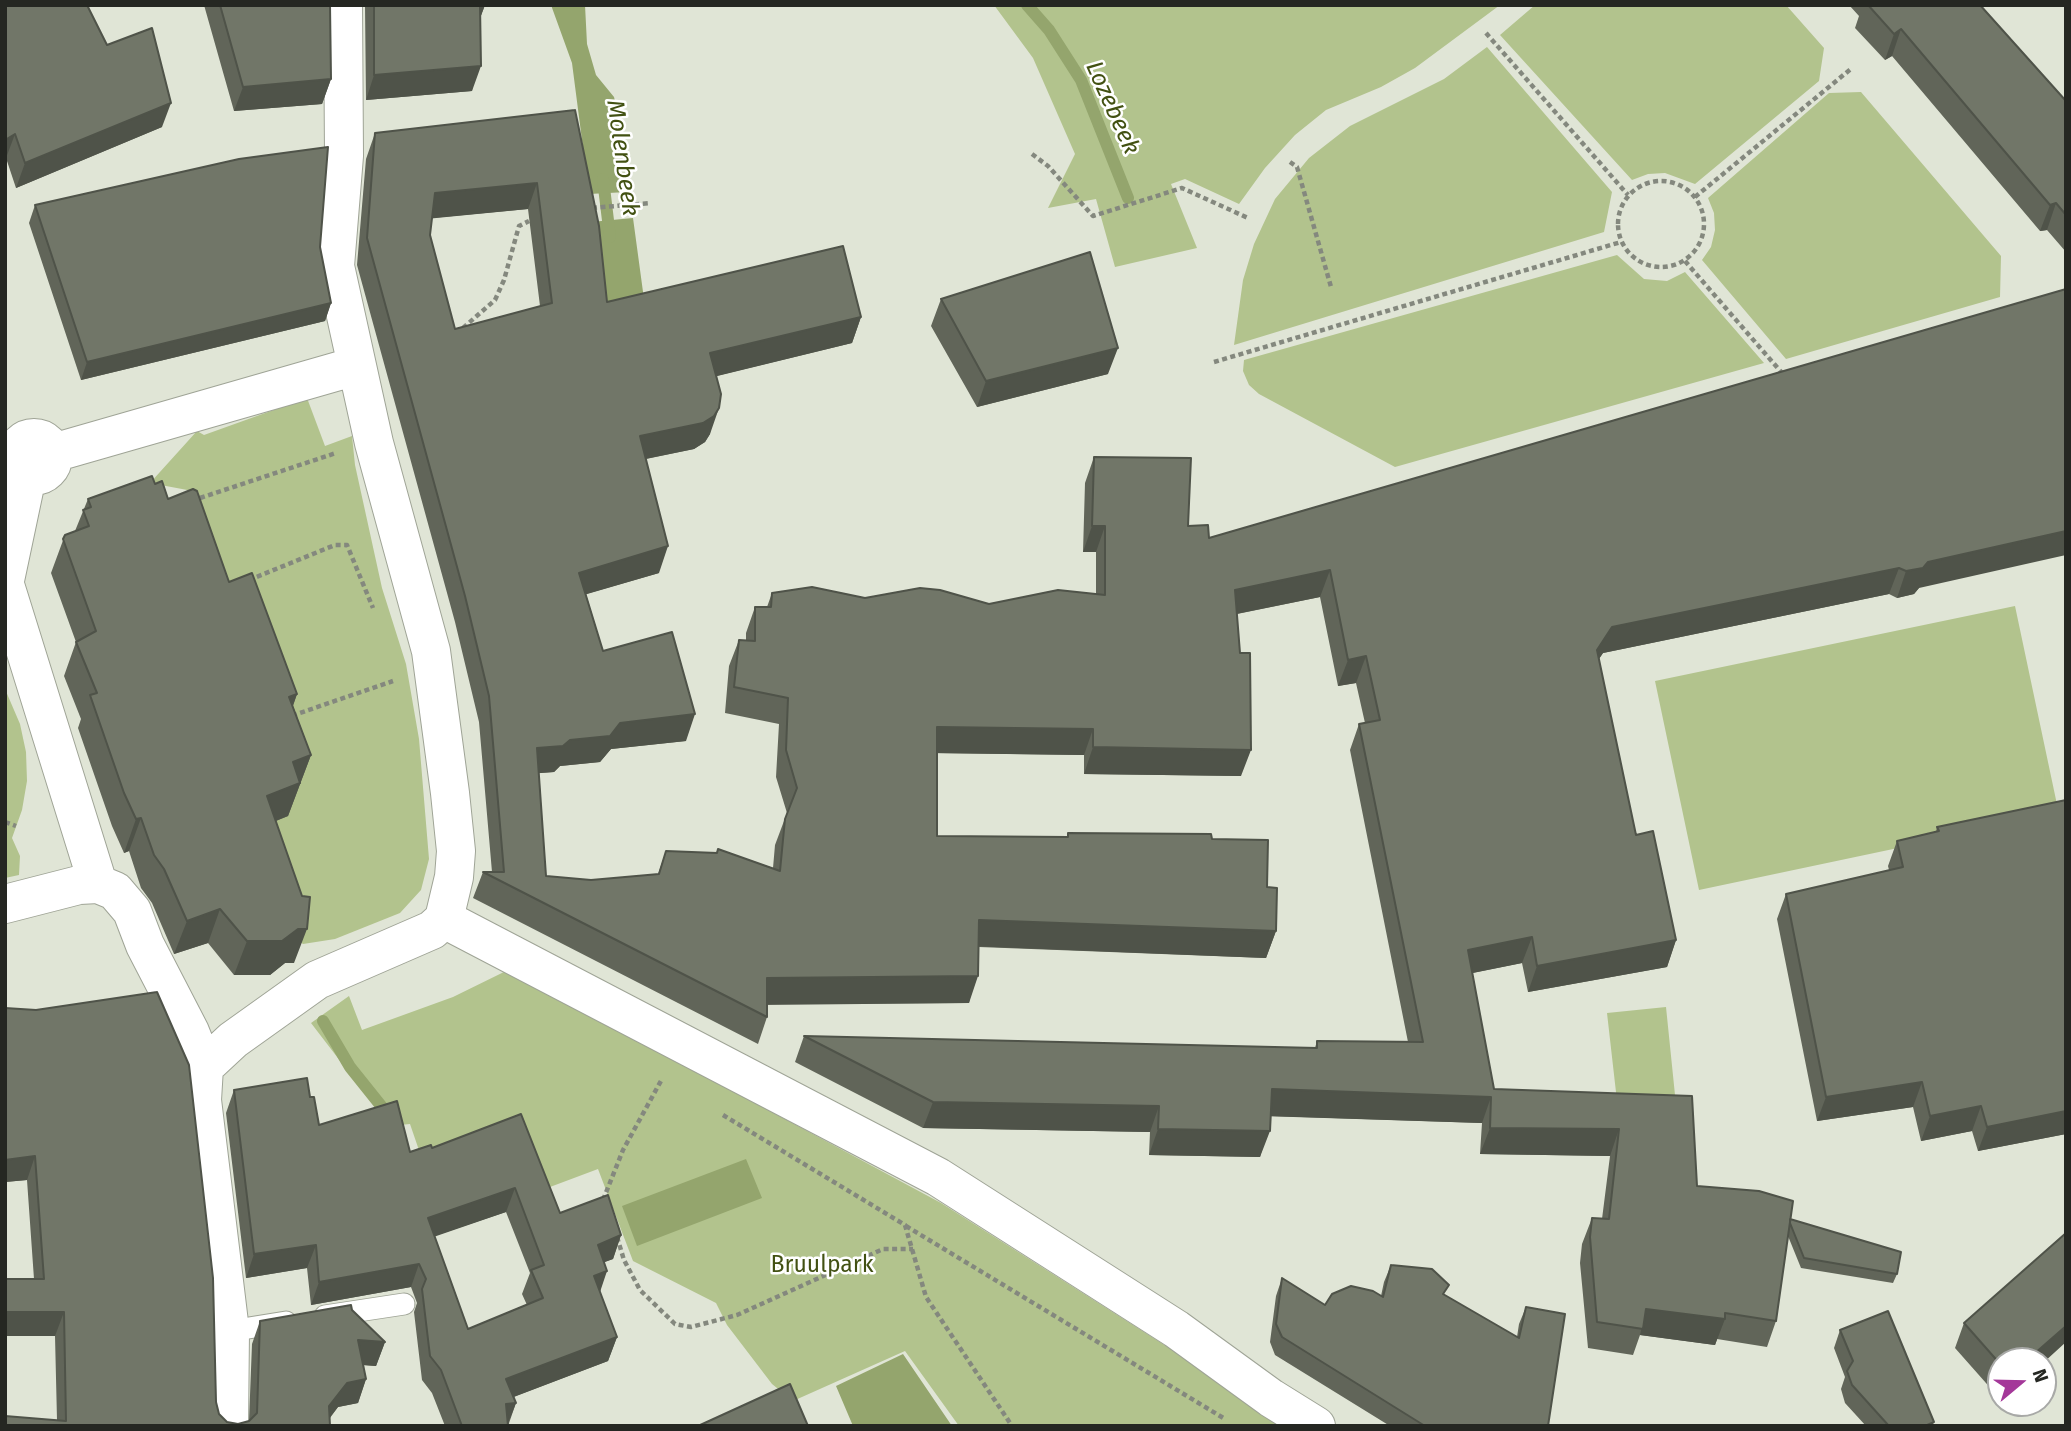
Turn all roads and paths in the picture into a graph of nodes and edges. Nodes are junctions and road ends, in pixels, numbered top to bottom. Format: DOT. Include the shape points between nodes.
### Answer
graph roads {
  1 [pos="343,5"];
  2 [pos="1486,33"];
  3 [pos="1852,68"];
  4 [pos="1032,154"];
  5 [pos="1290,162"];
  6 [pos="1628,195"];
  7 [pos="1695,197"];
  8 [pos="651,203"];
  9 [pos="581,209"];
  10 [pos="1248,218"];
  11 [pos="529,221"];
  12 [pos="1621,242"];
  13 [pos="1685,261"];
  14 [pos="1331,287"];
  15 [pos="452,335"];
  16 [pos="1214,362"];
  17 [pos="356,366"];
  18 [pos="1782,373"];
  19 [pos="374,443"];
  20 [pos="21,451"];
  21 [pos="200,498"];
  22 [pos="5,582"];
  23 [pos="244,582"];
  24 [pos="376,617"];
  25 [pos="433,668"];
  26 [pos="290,703"];
  27 [pos="5,822"];
  28 [pos="16,826"];
  29 [pos="98,884"];
  30 [pos="5,904"];
  31 [pos="444,919"];
  32 [pos="204,1068"];
  33 [pos="650,1072"];
  34 [pos="662,1078"];
  35 [pos="674,1085"];
  36 [pos="720,1113"];
  37 [pos="602,1204"];
  38 [pos="905,1225"];
  39 [pos="612,1226"];
  40 [pos="913,1249"];
  41 [pos="404,1304"];
  42 [pos="230,1331"];
  43 [pos="229,1426"];
  44 [pos="1012,1426"];
  45 [pos="1235,1426"];
  46 [pos="1316,1426"];
  1 -- 17 [label="street" via="344,156 335,266"];
  2 -- 6 [label="path"];
  3 -- 7 [label="path"];
  4 -- 10 [label="path" via="1093,216 1182,187"];
  5 -- 14 [label="path" via="1297,167"];
  6 -- 7 [label="path" via="1640,185 1657,181 1672,182"];
  6 -- 12 [label="path" via="1618,216"];
  7 -- 13 [label="path" via="1704,229 1700,243"];
  8 -- 9 [label="path"];
  11 -- 15 [label="path" via="519,226 495,300"];
  12 -- 13 [label="path" via="1636,260 1650,267 1671,267"];
  12 -- 16 [label="path"];
  13 -- 18 [label="path"];
  17 -- 19 [label="street"];
  17 -- 20 [label="street" via="98,439"];
  19 -- 21 [label="path"];
  19 -- 25 [label="street"];
  20 -- 22 [label="street"];
  22 -- 29 [label="street"];
  23 -- 24 [label="path" via="335,545 347,545"];
  25 -- 26 [label="path" via="295,715"];
  25 -- 31 [label="street" via="456,851"];
  27 -- 28 [label="path"];
  29 -- 30 [label="street"];
  29 -- 32 [label="street" via="122,897 132,911"];
  31 -- 32 [label="street" via="413,939 317,980 233,1040"];
  31 -- 46 [label="street" via="938,1177 1176,1329"];
  32 -- 42 [label="street" via="202,1100"];
  33 -- 34 [label="path"];
  34 -- 35 [label="path"];
  34 -- 37 [label="path" via="623,1150"];
  36 -- 38 [label="path"];
  38 -- 40 [label="path"];
  38 -- 45 [label="path"];
  39 -- 40 [label="path" via="639,1290 675,1324 691,1327 737,1315 883,1249"];
  40 -- 44 [label="path" via="926,1297"];
  41 -- 42 [label="lane"];
  42 -- 43 [label="street"];
}
